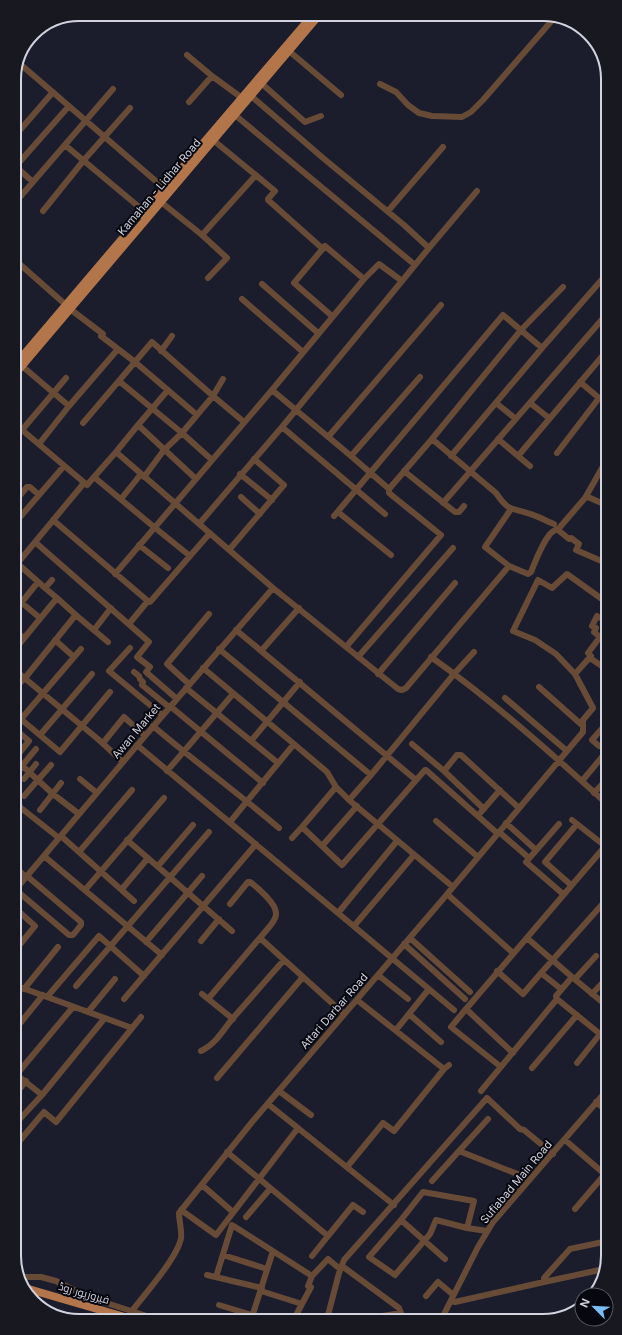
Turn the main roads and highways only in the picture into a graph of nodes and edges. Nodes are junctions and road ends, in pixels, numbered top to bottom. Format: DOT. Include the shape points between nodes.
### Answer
graph roads {
  1 [pos="307,21"];
  2 [pos="314,21"];
  3 [pos="68,307"];
  4 [pos="21,362"];
  5 [pos="33,1290"];
  6 [pos="114,1314"];
  1 -- 3 [label="main road, Kamahan - Lidhar Road"];
  2 -- 3 [label="main road, Kamahan - Lidhar Road"];
  3 -- 4 [label="main road, Kamahan - Lidhar Road"];
  5 -- 6 [label="main road, فیروزپور روڈ"];
}
